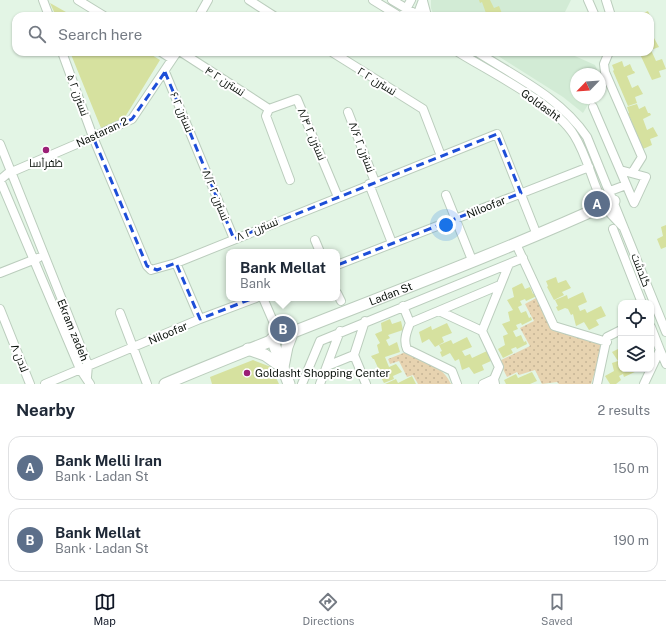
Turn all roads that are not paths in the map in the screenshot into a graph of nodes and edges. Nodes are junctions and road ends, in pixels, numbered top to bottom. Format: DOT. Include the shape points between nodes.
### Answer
graph roads {
  1 [pos="43,0"];
  2 [pos="78,0"];
  3 [pos="208,0"];
  4 [pos="249,0"];
  5 [pos="373,0"];
  6 [pos="408,0"];
  7 [pos="411,0"];
  8 [pos="423,0"];
  9 [pos="588,0"];
  10 [pos="606,0"];
  11 [pos="394,1"];
  12 [pos="47,12"];
  13 [pos="98,12"];
  14 [pos="201,12"];
  15 [pos="268,12"];
  16 [pos="399,12"];
  17 [pos="402,12"];
  18 [pos="404,12"];
  19 [pos="419,12"];
  20 [pos="426,12"];
  21 [pos="593,12"];
  22 [pos="610,12"];
  23 [pos="63,56"];
  24 [pos="167,56"];
  25 [pos="174,56"];
  26 [pos="187,56"];
  27 [pos="338,56"];
  28 [pos="465,56"];
  29 [pos="483,56"];
  30 [pos="607,56"];
  31 [pos="172,59"];
  32 [pos="165,72"];
  33 [pos="542,93"];
  34 [pos="537,100"];
  35 [pos="593,107"];
  36 [pos="269,109"];
  37 [pos="348,112"];
  38 [pos="93,138"];
  39 [pos="0,144"];
  40 [pos="199,152"];
  41 [pos="441,156"];
  42 [pos="590,167"];
  43 [pos="620,170"];
  44 [pos="11,172"];
  45 [pos="632,173"];
  46 [pos="0,180"];
  47 [pos="290,180"];
  48 [pos="372,183"];
  49 [pos="626,185"];
  50 [pos="521,192"];
  51 [pos="446,195"];
  52 [pos="338,197"];
  53 [pos="610,199"];
  54 [pos="456,219"];
  55 [pos="613,228"];
  56 [pos="537,235"];
  57 [pos="234,238"];
  58 [pos="315,240"];
  59 [pos="392,244"];
  60 [pos="516,244"];
  61 [pos="319,249"];
  62 [pos="44,256"];
  63 [pos="523,258"];
  64 [pos="34,260"];
  65 [pos="472,260"];
  66 [pos="176,263"];
  67 [pos="340,263"];
  68 [pos="509,264"];
  69 [pos="0,273"];
  70 [pos="500,285"];
  71 [pos="641,300"];
  72 [pos="650,300"];
  73 [pos="248,301"];
  74 [pos="264,301"];
  75 [pos="403,306"];
  76 [pos="0,309"];
  77 [pos="439,311"];
  78 [pos="120,313"];
  79 [pos="654,313"];
  80 [pos="200,319"];
  81 [pos="365,321"];
  82 [pos="410,323"];
  83 [pos="664,323"];
  84 [pos="276,328"];
  85 [pos="293,331"];
  86 [pos="340,331"];
  87 [pos="482,332"];
  88 [pos="618,332"];
  89 [pos="666,332"];
  90 [pos="654,335"];
  91 [pos="272,339"];
  92 [pos="607,342"];
  93 [pos="133,348"];
  94 [pos="248,349"];
  95 [pos="660,350"];
  96 [pos="354,355"];
  97 [pos="666,364"];
  98 [pos="327,366"];
  99 [pos="84,367"];
  100 [pos="283,368"];
  101 [pos="88,380"];
  102 [pos="495,382"];
  103 [pos="30,384"];
  104 [pos="45,384"];
  105 [pos="147,384"];
  106 [pos="165,384"];
  107 [pos="289,384"];
  108 [pos="302,384"];
  109 [pos="320,384"];
  110 [pos="366,384"];
  111 [pos="457,384"];
  112 [pos="483,384"];
  113 [pos="597,384"];
  114 [pos="644,384"];
  1 -- 12 [label="street"];
  2 -- 13 [label="street"];
  3 -- 14 [label="street"];
  4 -- 15 [label="street"];
  5 -- 16 [label="street"];
  6 -- 11 [label="street"];
  7 -- 18 [label="street"];
  8 -- 19 [label="street"];
  8 -- 20 [label="street"];
  9 -- 21 [label="street"];
  10 -- 22 [label="street"];
  11 -- 17 [label="street"];
  23 -- 38 [label="street, ۵ نسترن ۲"];
  24 -- 31 [label="street"];
  25 -- 31 [label="street, Nastaran 2"];
  26 -- 36 [label="street, ۴ نسترن ۲"];
  27 -- 41 [label="street, ۲ نسترن ۲" via="423,109"];
  28 -- 34 [label="street, Goldasht"];
  29 -- 33 [label="street, Goldasht"];
  30 -- 45 [label="street" via="604,64 606,72 642,157"];
  31 -- 32 [label="street, Nastaran 2"];
  32 -- 38 [label="street, Nastaran 2" via="132,119"];
  32 -- 40 [label="street, ۶ نسترن ۲"];
  33 -- 34 [label="street"];
  33 -- 53 [label="street, Goldasht" via="560,105 587,137"];
  34 -- 42 [label="street, Goldasht" via="568,126"];
  35 -- 43 [label="street"];
  36 -- 47 [label="street" via="266,116"];
  36 -- 52 [label="street, ۸/۴ نسترن ۲" via="297,99"];
  37 -- 48 [label="street, ۸/۶ نسترن ۲"];
  38 -- 44 [label="street, Nastaran 2"];
  38 -- 66 [label="street, ۸ نسترن ۲" via="147,266 151,270 157,270"];
  39 -- 44 [label="street, Ekram zadeh"];
  40 -- 57 [label="street, ۸/۲ نسترن ۲"];
  41 -- 48 [label="street, ۸ نسترن ۲"];
  41 -- 50 [label="street, ۸ نسترن ۲" via="497,134"];
  42 -- 50 [label="street, Niloofar"];
  42 -- 53 [label="street, Goldasht"];
  43 -- 45 [label="street"];
  43 -- 49 [label="street"];
  44 -- 46 [label="street, Nastaran 2"];
  44 -- 62 [label="street, Ekram zadeh"];
  45 -- 49 [label="street" via="646,177 634,203"];
  46 -- 64 [label="street, Ekram zadeh"];
  48 -- 52 [label="street, ۸ نسترن ۲"];
  48 -- 59 [label="street, ۸/۶ نسترن ۲"];
  49 -- 53 [label="street"];
  50 -- 54 [label="street, Niloofar"];
  50 -- 56 [label="street"];
  51 -- 54 [label="street"];
  52 -- 57 [label="street, ۸ نسترن ۲"];
  53 -- 56 [label="street, Ladan St"];
  53 -- 72 [label="street, گلدشت" via="626,230"];
  54 -- 59 [label="street, Niloofar"];
  54 -- 65 [label="street"];
  55 -- 71 [label="street"];
  56 -- 60 [label="street, Ladan St"];
  57 -- 66 [label="street, ۸ نسترن ۲"];
  58 -- 61 [label="street"];
  59 -- 67 [label="street, Niloofar"];
  60 -- 63 [label="street"];
  60 -- 65 [label="street, Ladan St"];
  62 -- 64 [label="street"];
  62 -- 99 [label="street, Ekram zadeh"];
  63 -- 68 [label="street"];
  63 -- 92 [label="street" via="554,326"];
  64 -- 69 [label="street"];
  64 -- 99 [label="street, Ekram zadeh"];
  65 -- 85 [label="street, Ladan St"];
  66 -- 80 [label="street"];
  68 -- 70 [label="street"];
  68 -- 75 [label="street"];
  70 -- 77 [label="street"];
  70 -- 87 [label="street"];
  73 -- 80 [label="street, Niloofar"];
  74 -- 84 [label="street"];
  75 -- 81 [label="street"];
  75 -- 82 [label="street"];
  76 -- 103 [label="street, ۸ لادن"];
  77 -- 82 [label="street"];
  77 -- 87 [label="street"];
  78 -- 93 [label="street"];
  79 -- 83 [label="street, گلدشت"];
  80 -- 93 [label="street, Niloofar"];
  81 -- 86 [label="street"];
  81 -- 96 [label="street"];
  82 -- 111 [label="street" via="406,349 452,371"];
  83 -- 89 [label="street, گلدشت"];
  85 -- 91 [label="street, Ladan St"];
  85 -- 100 [label="street"];
  86 -- 98 [label="street"];
  86 -- 108 [label="street" via="320,341"];
  87 -- 102 [label="street" via="498,367"];
  88 -- 92 [label="street" via="607,337"];
  90 -- 95 [label="street"];
  91 -- 94 [label="street, Ladan St"];
  91 -- 100 [label="street"];
  92 -- 113 [label="street"];
  93 -- 99 [label="street, Niloofar"];
  93 -- 105 [label="street"];
  94 -- 100 [label="street" via="265,355"];
  94 -- 106 [label="street, Ladan St"];
  95 -- 97 [label="street"];
  95 -- 114 [label="street"];
  96 -- 98 [label="street"];
  96 -- 110 [label="street"];
  98 -- 109 [label="street"];
  99 -- 101 [label="street, Ekram zadeh"];
  99 -- 104 [label="street, Niloofar"];
  100 -- 107 [label="street"];
  102 -- 112 [label="street"];
}
